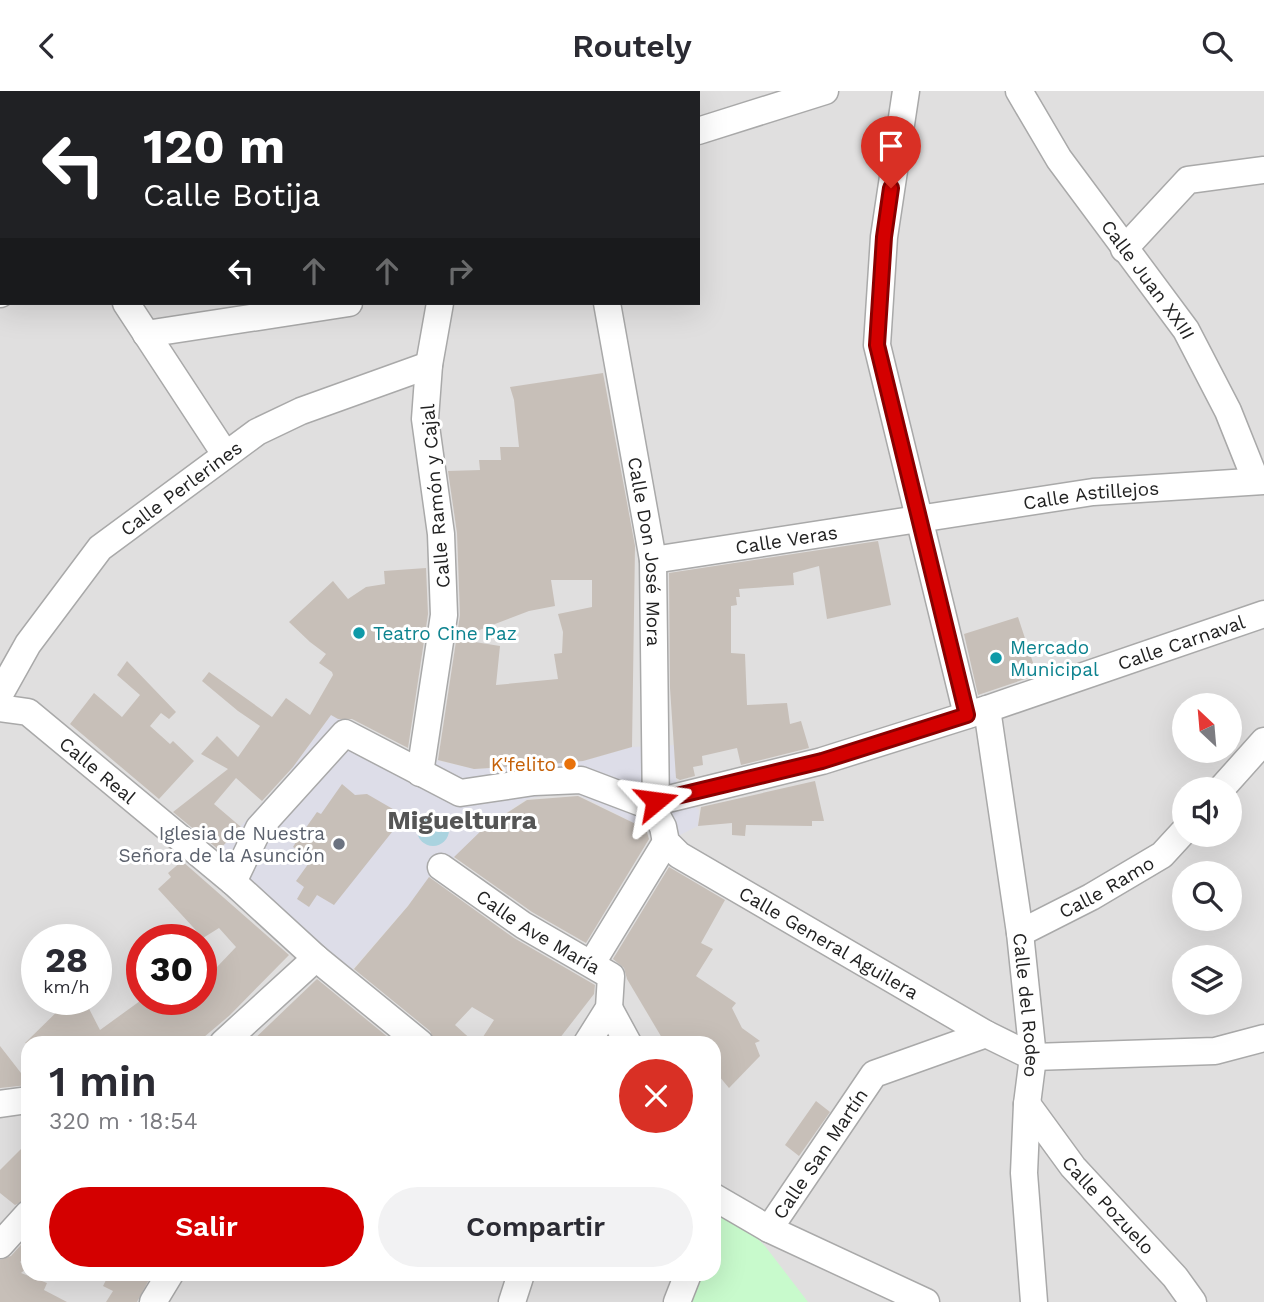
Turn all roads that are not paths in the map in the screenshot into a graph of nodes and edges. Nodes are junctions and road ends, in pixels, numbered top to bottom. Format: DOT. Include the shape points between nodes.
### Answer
graph roads {
  1 [pos="825,91"];
  2 [pos="906,91"];
  3 [pos="1020,91"];
  4 [pos="700,130"];
  5 [pos="1264,170"];
  6 [pos="1124,249"];
  7 [pos="127,305"];
  8 [pos="336,305"];
  9 [pos="440,305"];
  10 [pos="607,305"];
  11 [pos="146,334"];
  12 [pos="429,365"];
  13 [pos="225,454"];
  14 [pos="1260,481"];
  15 [pos="920,520"];
  16 [pos="653,560"];
  17 [pos="1264,614"];
  18 [pos="0,694"];
  19 [pos="0,708"];
  20 [pos="977,712"];
  21 [pos="1264,741"];
  22 [pos="420,773"];
  23 [pos="1232,777"];
  24 [pos="656,801"];
  25 [pos="666,842"];
  26 [pos="1172,844"];
  27 [pos="441,867"];
  28 [pos="233,882"];
  29 [pos="1020,933"];
  30 [pos="316,958"];
  31 [pos="592,963"];
  32 [pos="610,1008"];
  33 [pos="986,1034"];
  34 [pos="231,1036"];
  35 [pos="411,1036"];
  36 [pos="592,1036"];
  37 [pos="624,1036"];
  38 [pos="1264,1038"];
  39 [pos="1033,1057"];
  40 [pos="21,1101"];
  41 [pos="0,1104"];
  42 [pos="1027,1104"];
  43 [pos="721,1201"];
  44 [pos="21,1222"];
  45 [pos="769,1229"];
  46 [pos="0,1245"];
  47 [pos="166,1281"];
  48 [pos="519,1281"];
  49 [pos="685,1281"];
  50 [pos="153,1302"];
  51 [pos="512,1302"];
  52 [pos="677,1302"];
  53 [pos="926,1302"];
  54 [pos="1034,1302"];
  55 [pos="1193,1302"];
  1 -- 4 [label="street"];
  2 -- 15 [label="street, Calle del Rodeo" via="884,237 877,345"];
  3 -- 6 [label="street, Calle Juan XXIII" via="1059,159"];
  5 -- 6 [label="street" via="1188,180"];
  6 -- 14 [label="street, Calle Juan XXIII" via="1186,330"];
  7 -- 11 [label="street"];
  8 -- 11 [label="street"];
  9 -- 12 [label="street, Calle Ramón y Cajal"];
  10 -- 16 [label="street, Calle Don José Mora"];
  11 -- 13 [label="street"];
  12 -- 13 [label="street, Calle Perlerines" via="301,411"];
  12 -- 22 [label="street, Calle Ramón y Cajal" via="425,419 441,534 444,615"];
  13 -- 18 [label="street, Calle Perlerines" via="100,548 28,644"];
  14 -- 15 [label="street, Calle Astillejos" via="1093,492"];
  15 -- 16 [label="street, Calle Veras"];
  15 -- 20 [label="street, Calle del Rodeo"];
  16 -- 24 [label="street, Calle Don José Mora"];
  17 -- 20 [label="street, Calle Carnaval"];
  19 -- 28 [label="street, Calle Real" via="27,712"];
  20 -- 24 [label="street, Calle Carnaval" via="822,761"];
  20 -- 29 [label="street, Calle del Rodeo"];
  21 -- 23 [label="street"];
  22 -- 24 [label="street" via="460,793 581,780 639,802"];
  22 -- 28 [label="street" via="345,733 259,828"];
  24 -- 25 [label="street"];
  25 -- 31 [label="street"];
  25 -- 33 [label="street, Calle General Aguilera" via="679,855"];
  26 -- 29 [label="street, Calle Ramo" via="1162,855 1091,897"];
  27 -- 31 [label="street, Calle Ave María" via="523,925"];
  28 -- 30 [label="street, Calle Real"];
  29 -- 39 [label="street, Calle del Rodeo"];
  30 -- 34 [label="street"];
  30 -- 35 [label="street, Calle Real"];
  31 -- 32 [label="street, Calle Ave María" via="611,976"];
  32 -- 36 [label="street"];
  32 -- 37 [label="street"];
  33 -- 39 [label="street, Calle General Aguilera"];
  33 -- 45 [label="street, Calle San Martín" via="874,1074"];
  38 -- 39 [label="street" via="1215,1051"];
  39 -- 42 [label="street, Calle del Rodeo"];
  40 -- 41 [label="street"];
  42 -- 54 [label="street, Calle del Rodeo" via="1024,1173"];
  42 -- 55 [label="street, Calle Pozuelo" via="1073,1167"];
  43 -- 45 [label="street"];
  44 -- 46 [label="street"];
  45 -- 53 [label="street"];
  47 -- 50 [label="street"];
  48 -- 51 [label="street"];
  49 -- 52 [label="street"];
}
